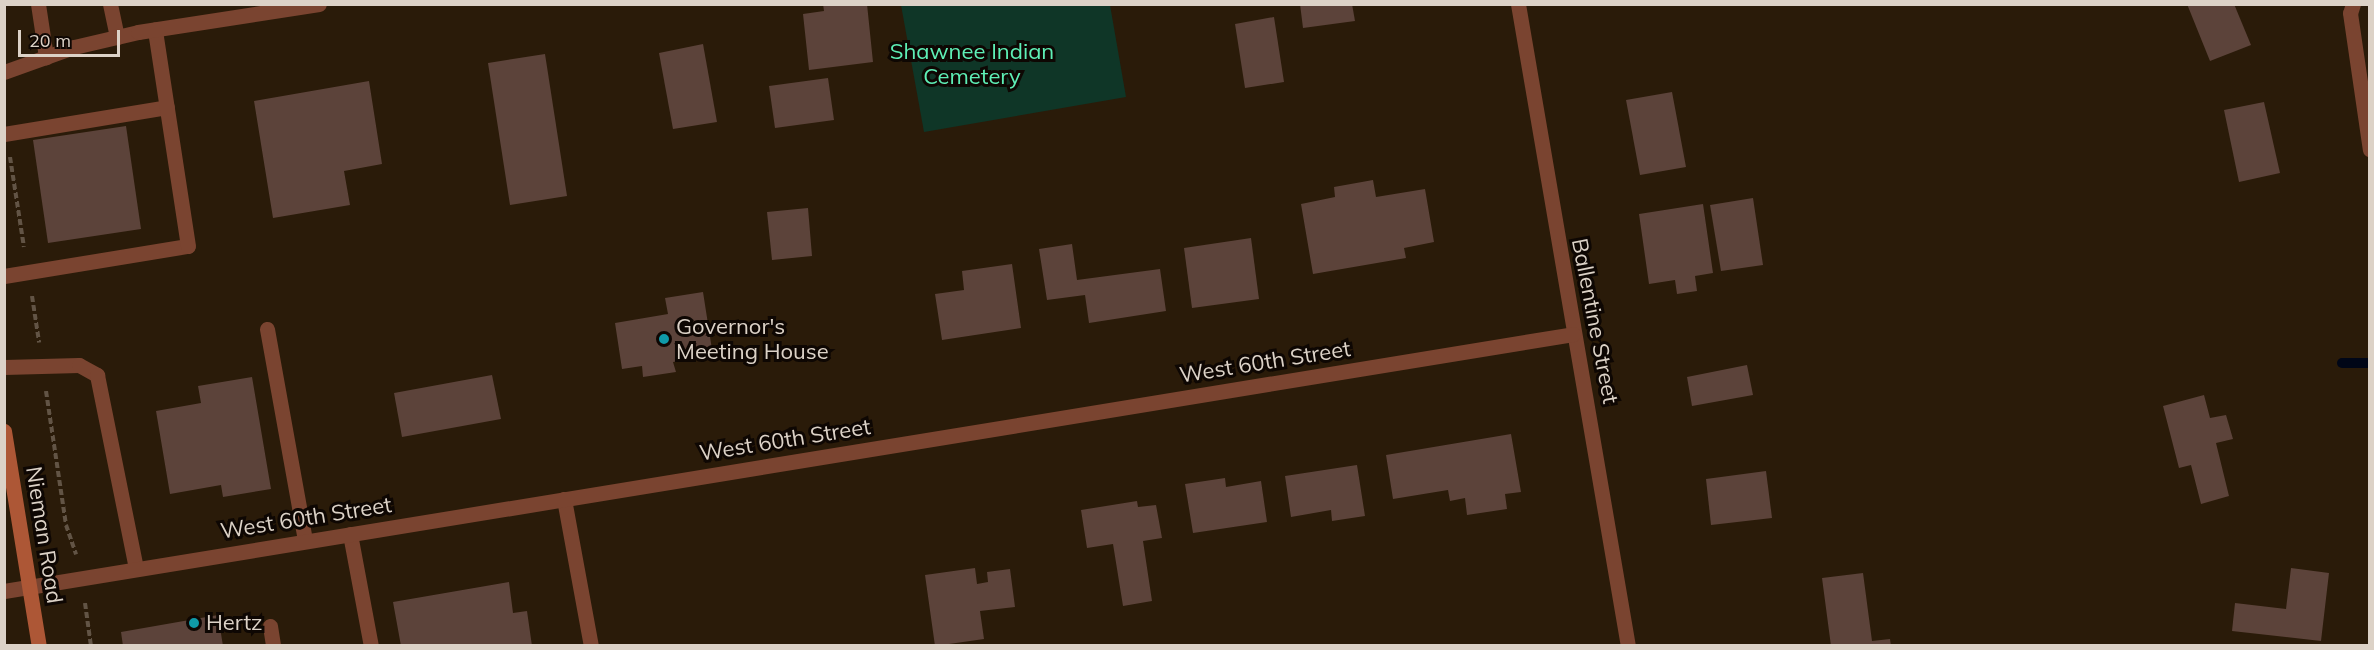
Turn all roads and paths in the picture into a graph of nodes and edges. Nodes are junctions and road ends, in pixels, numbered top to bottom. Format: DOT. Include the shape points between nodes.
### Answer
graph roads {
  1 [pos="38,4"];
  2 [pos="110,4"];
  3 [pos="319,4"];
  4 [pos="1518,4"];
  5 [pos="2353,4"];
  6 [pos="155,30"];
  7 [pos="117,38"];
  8 [pos="46,57"];
  9 [pos="4,72"];
  10 [pos="167,107"];
  11 [pos="5,134"];
  12 [pos="2370,150"];
  13 [pos="28,273"];
  14 [pos="4,276"];
  15 [pos="267,329"];
  16 [pos="1573,334"];
  17 [pos="42,364"];
  18 [pos="4,367"];
  19 [pos="4,431"];
  20 [pos="564,499"];
  21 [pos="350,534"];
  22 [pos="305,541"];
  23 [pos="73,543"];
  24 [pos="135,569"];
  25 [pos="29,587"];
  26 [pos="4,591"];
  27 [pos="86,609"];
  28 [pos="270,626"];
  29 [pos="39,645"];
  30 [pos="91,645"];
  31 [pos="273,645"];
  32 [pos="371,645"];
  33 [pos="591,645"];
  34 [pos="1628,645"];
  1 -- 8 [label="street"];
  2 -- 7 [label="street"];
  3 -- 6 [label="street"];
  4 -- 16 [label="street, Ballentine Street"];
  5 -- 12 [label="street" via="2349,13"];
  6 -- 7 [label="street"];
  6 -- 10 [label="street"];
  7 -- 8 [label="street"];
  8 -- 9 [label="street"];
  10 -- 11 [label="street"];
  10 -- 13 [label="street" via="188,246"];
  11 -- 13 [label="path"];
  13 -- 14 [label="street"];
  13 -- 17 [label="path"];
  15 -- 22 [label="street"];
  16 -- 20 [label="street, West 60th Street"];
  16 -- 34 [label="street, Ballentine Street"];
  17 -- 18 [label="street"];
  17 -- 23 [label="path" via="66,525"];
  17 -- 24 [label="street" via="79,365 97,375"];
  19 -- 25 [label="main road, Nieman Road"];
  20 -- 21 [label="street, West 60th Street"];
  20 -- 33 [label="street"];
  21 -- 22 [label="street, West 60th Street"];
  21 -- 32 [label="street"];
  22 -- 24 [label="street, West 60th Street"];
  24 -- 25 [label="street, West 60th Street"];
  25 -- 26 [label="street, West 60th Street"];
  25 -- 29 [label="main road, Nieman Road"];
  27 -- 30 [label="path"];
  28 -- 31 [label="street"];
}
